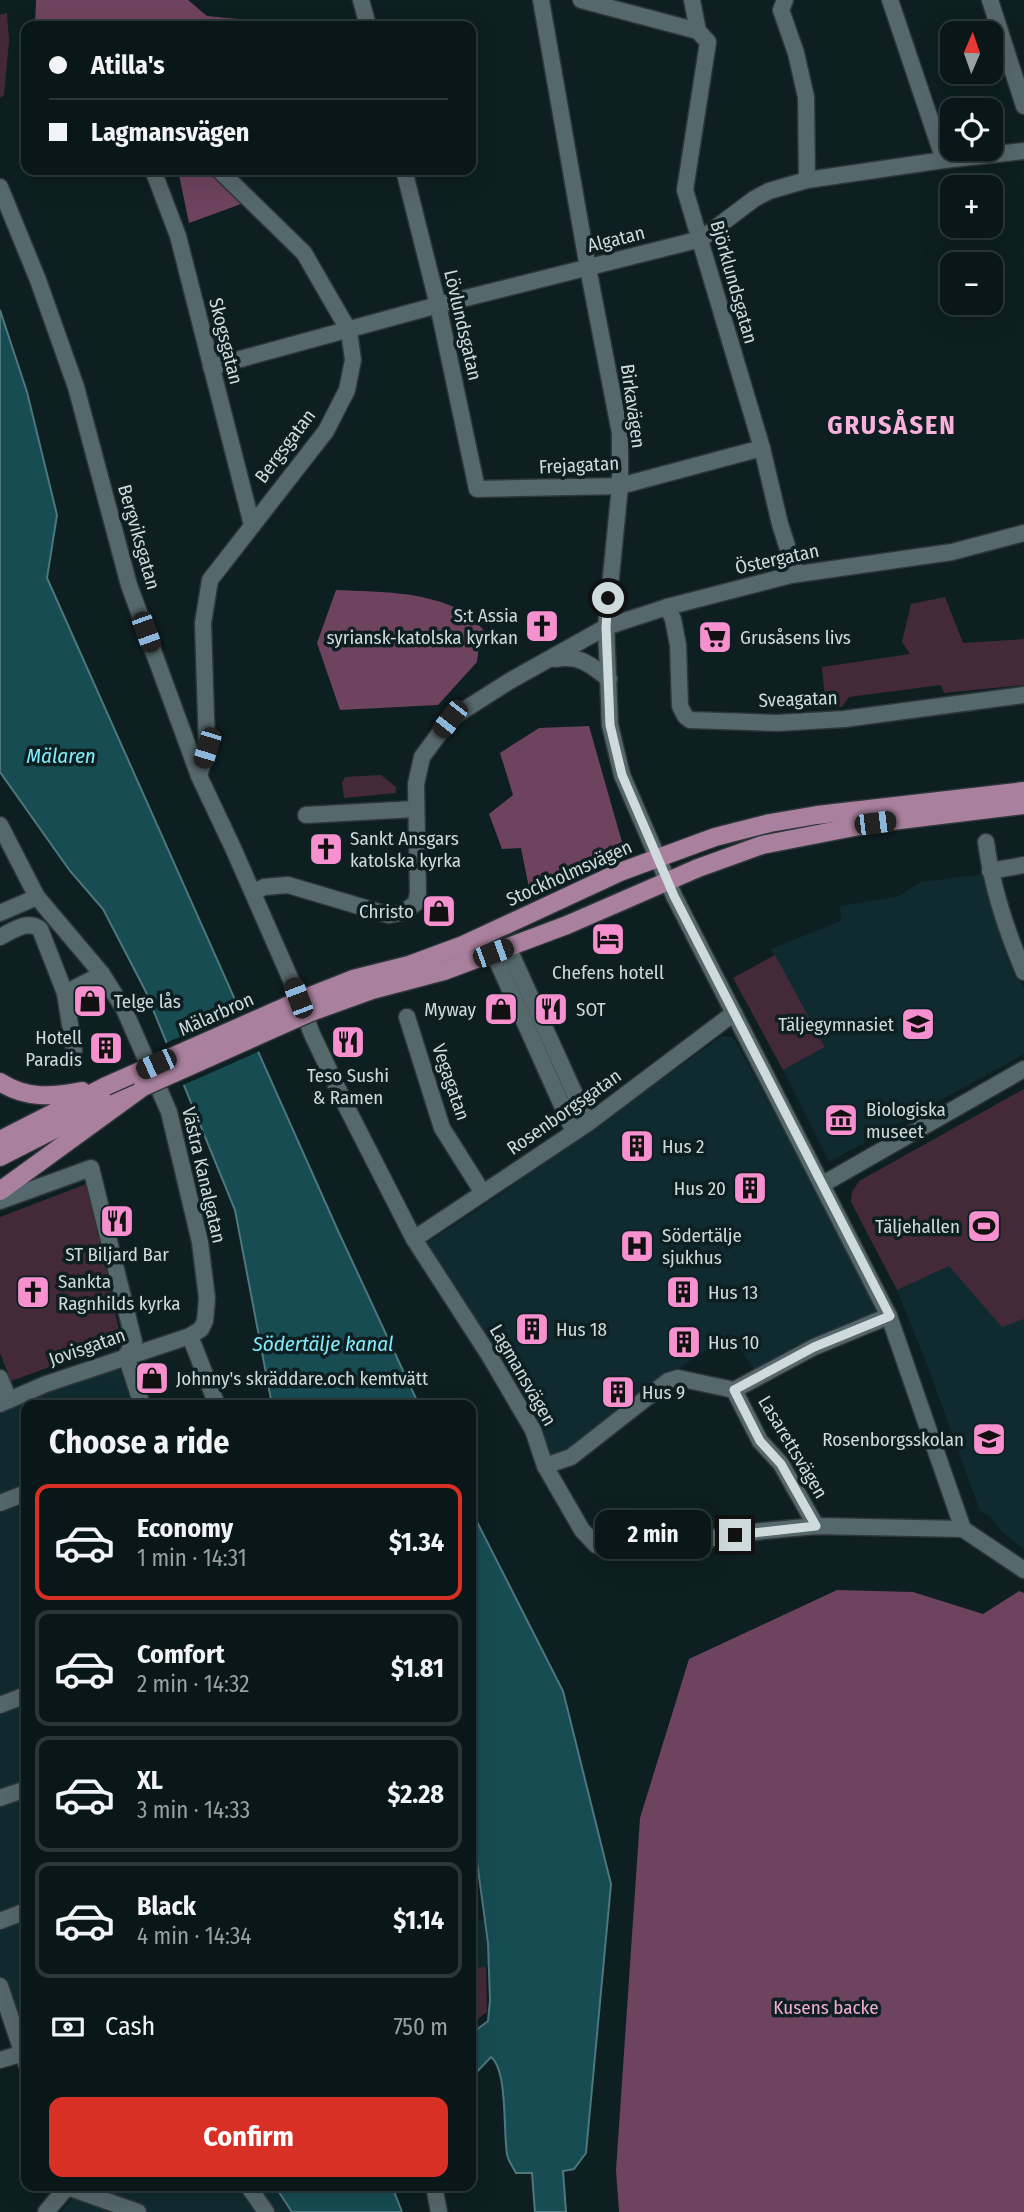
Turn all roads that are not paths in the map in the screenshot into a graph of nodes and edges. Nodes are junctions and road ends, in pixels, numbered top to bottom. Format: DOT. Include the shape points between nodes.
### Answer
graph roads {
  1 [pos="361,0"];
  2 [pos="541,0"];
  3 [pos="581,0"];
  4 [pos="692,0"];
  5 [pos="890,0"];
  6 [pos="990,0"];
  7 [pos="784,1"];
  8 [pos="367,21"];
  9 [pos="698,31"];
  10 [pos="1024,106"];
  11 [pos="940,148"];
  12 [pos="1024,151"];
  13 [pos="1003,153"];
  14 [pos="940,161"];
  15 [pos="155,175"];
  16 [pos="224,175"];
  17 [pos="405,175"];
  18 [pos="807,180"];
  19 [pos="0,187"];
  20 [pos="701,239"];
  21 [pos="588,268"];
  22 [pos="438,305"];
  23 [pos="349,331"];
  24 [pos="211,367"];
  25 [pos="762,448"];
  26 [pos="620,486"];
  27 [pos="477,489"];
  28 [pos="252,524"];
  29 [pos="1024,533"];
  30 [pos="796,574"];
  31 [pos="667,607"];
  32 [pos="606,627"];
  33 [pos="550,660"];
  34 [pos="609,679"];
  35 [pos="1024,695"];
  36 [pos="199,776"];
  37 [pos="1024,791"];
  38 [pos="1024,805"];
  39 [pos="415,809"];
  40 [pos="306,815"];
  41 [pos="0,825"];
  42 [pos="986,842"];
  43 [pos="657,857"];
  44 [pos="1024,865"];
  45 [pos="990,871"];
  46 [pos="667,881"];
  47 [pos="253,893"];
  48 [pos="37,897"];
  49 [pos="0,913"];
  50 [pos="0,937"];
  51 [pos="500,950"];
  52 [pos="1024,972"];
  53 [pos="102,975"];
  54 [pos="65,993"];
  55 [pos="308,1005"];
  56 [pos="734,1013"];
  57 [pos="407,1017"];
  58 [pos="74,1050"];
  59 [pos="1024,1069"];
  60 [pos="1024,1079"];
  61 [pos="1003,1081"];
  62 [pos="0,1082"];
  63 [pos="111,1098"];
  64 [pos="581,1128"];
  65 [pos="0,1140"];
  66 [pos="0,1157"];
  67 [pos="823,1184"];
  68 [pos="0,1191"];
  69 [pos="483,1193"];
  70 [pos="0,1201"];
  71 [pos="414,1239"];
  72 [pos="890,1316"];
  73 [pos="190,1336"];
  74 [pos="126,1356"];
  75 [pos="0,1378"];
  76 [pos="734,1390"];
  77 [pos="140,1400"];
  78 [pos="215,1400"];
  79 [pos="5,1402"];
  80 [pos="545,1466"];
  81 [pos="21,1495"];
  82 [pos="0,1503"];
  83 [pos="816,1526"];
  84 [pos="963,1529"];
  85 [pos="1024,1570"];
  86 [pos="21,1697"];
  87 [pos="0,1705"];
  88 [pos="21,1791"];
  89 [pos="0,1798"];
  90 [pos="21,1913"];
  91 [pos="0,1920"];
  92 [pos="0,1986"];
  93 [pos="21,2044"];
  94 [pos="21,2053"];
  95 [pos="0,2060"];
  96 [pos="63,2191"];
  97 [pos="81,2191"];
  98 [pos="251,2191"];
  99 [pos="435,2191"];
  100 [pos="46,2212"];
  101 [pos="138,2212"];
  102 [pos="266,2212"];
  103 [pos="439,2212"];
  1 -- 8 [label="street"];
  2 -- 21 [label="street, Birkavägen"];
  3 -- 9 [label="street"];
  4 -- 9 [label="street, Björklundsgatan"];
  5 -- 11 [label="street"];
  6 -- 10 [label="street"];
  7 -- 18 [label="street" via="781,10 806,97"];
  9 -- 20 [label="street, Björklundsgatan" via="708,42 707,56 685,190"];
  12 -- 13 [label="street, Algatan"];
  14 -- 18 [label="street, Algatan"];
  15 -- 24 [label="street, Skogsgatan" via="178,236"];
  16 -- 23 [label="street, Bergsgatan" via="304,253"];
  17 -- 22 [label="street, Lövlundsgatan"];
  18 -- 20 [label="street, Algatan" via="754,199"];
  19 -- 36 [label="street, Bergviksgatan" via="76,387 130,586"];
  20 -- 21 [label="street, Algatan"];
  20 -- 25 [label="street, Björklundsgatan"];
  21 -- 22 [label="street, Algatan"];
  21 -- 26 [label="street, Birkavägen" via="620,433"];
  22 -- 23 [label="street, Algatan"];
  22 -- 27 [label="street, Lövlundsgatan"];
  23 -- 24 [label="street, Algatan"];
  23 -- 28 [label="street, Bergsgatan" via="353,360 346,390 326,431"];
  24 -- 28 [label="street, Skogsgatan"];
  25 -- 26 [label="street, Frejagatan"];
  25 -- 30 [label="street, Björklundsgatan"];
  26 -- 27 [label="street, Frejagatan"];
  26 -- 32 [label="street, Birkavägen"];
  28 -- 36 [label="street, Bergsgatan" via="211,580 203,623 207,748"];
  29 -- 30 [label="street, Östergatan" via="952,552"];
  30 -- 31 [label="street, Östergatan"];
  31 -- 32 [label="street, Östergatan"];
  31 -- 35 [label="street, Sveagatan" via="678,645 680,706 690,720 777,723 844,719"];
  32 -- 33 [label="street, Östergatan"];
  32 -- 34 [label="street, Birkavägen"];
  33 -- 34 [label="street, Östergatan" via="584,660"];
  33 -- 39 [label="street, Östergatan" via="450,719 422,757"];
  34 -- 43 [label="street, Birkavägen" via="610,725 622,775"];
  36 -- 47 [label="street, Bergviksgatan"];
  37 -- 43 [label="main road, Stockholmsvägen" via="770,823"];
  38 -- 46 [label="main road" via="792,838"];
  39 -- 40 [label="street"];
  39 -- 47 [label="street, Östergatan" via="418,892 416,903 404,912 380,913 288,885"];
  41 -- 48 [label="street, Västra Kanalgatan"];
  42 -- 45 [label="street"];
  43 -- 46 [label="street, Birkavägen"];
  43 -- 55 [label="main road, Stockholmsvägen" via="463,945 353,979"];
  44 -- 45 [label="street"];
  45 -- 52 [label="street" via="1005,928"];
  46 -- 51 [label="main road"];
  46 -- 56 [label="street, Birkavägen"];
  47 -- 71 [label="street, Lagmansvägen" via="312,1034"];
  48 -- 49 [label="street"];
  48 -- 53 [label="street, Västra Kanalgatan"];
  50 -- 54 [label="street" via="36,925"];
  51 -- 55 [label="main road" via="443,971"];
  51 -- 64 [label="street"];
  53 -- 54 [label="street"];
  53 -- 73 [label="street, Västra Kanalgatan" via="124,1009 176,1135 200,1242 207,1298 205,1321"];
  54 -- 58 [label="street"];
  55 -- 63 [label="main road, Mälarbron, bridge"];
  55 -- 63 [label="main road, Mälarbron, bridge" via="143,1087"];
  56 -- 64 [label="street, Rosenborgsgatan"];
  56 -- 67 [label="street, Birkavägen"];
  57 -- 69 [label="street, Vegagatan" via="442,1128"];
  59 -- 61 [label="street"];
  60 -- 61 [label="street"];
  61 -- 67 [label="street"];
  62 -- 63 [label="main road" via="40,1097"];
  63 -- 65 [label="main road"];
  63 -- 66 [label="main road"];
  63 -- 68 [label="main road"];
  64 -- 69 [label="street, Rosenborgsgatan"];
  67 -- 72 [label="street, Birkavägen"];
  69 -- 71 [label="street, Rosenborgsgatan"];
  70 -- 74 [label="street" via="91,1168 134,1342"];
  71 -- 80 [label="street, Lagmansvägen" via="533,1430"];
  72 -- 76 [label="street" via="814,1347"];
  72 -- 84 [label="street, Birkavägen"];
  73 -- 74 [label="street, Jovisgatan"];
  73 -- 78 [label="street"];
  74 -- 77 [label="street"];
  74 -- 79 [label="street, Jovisgatan"];
  75 -- 79 [label="street"];
  76 -- 80 [label="street" via="678,1378 668,1381 571,1457"];
  76 -- 83 [label="street, Lasarettsvägen" via="760,1441 781,1464"];
  80 -- 83 [label="street, Lagmansvägen" via="582,1530 596,1545 628,1550"];
  81 -- 82 [label="street"];
  83 -- 84 [label="street, Lagmansvägen"];
  84 -- 85 [label="street"];
  86 -- 87 [label="street"];
  88 -- 89 [label="street"];
  90 -- 91 [label="street"];
  92 -- 93 [label="street"];
  94 -- 95 [label="street"];
  96 -- 100 [label="street"];
  97 -- 101 [label="street"];
  98 -- 102 [label="street"];
  99 -- 103 [label="street"];
}
